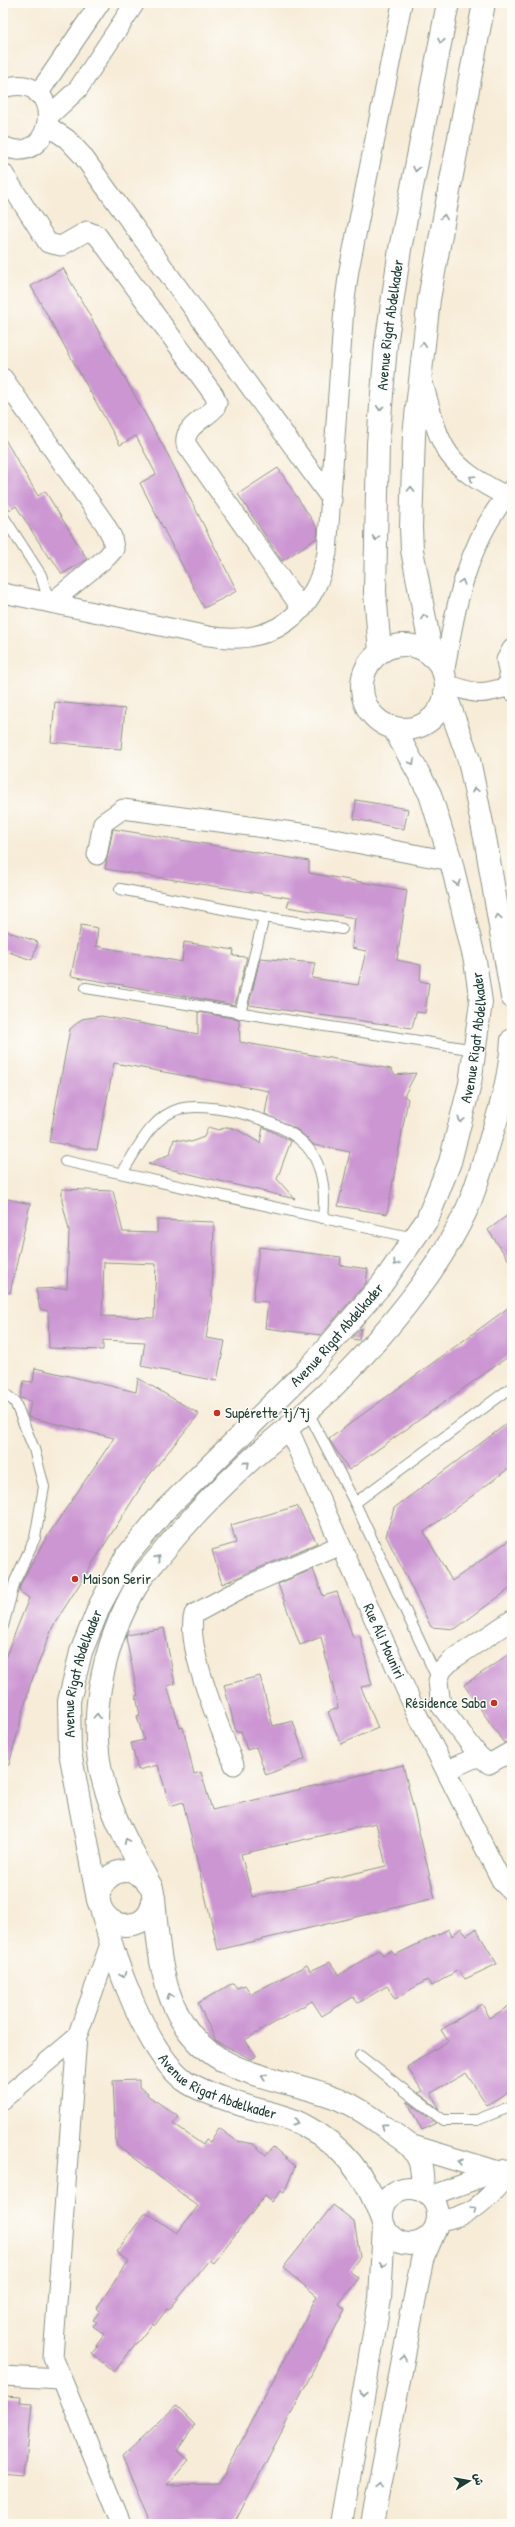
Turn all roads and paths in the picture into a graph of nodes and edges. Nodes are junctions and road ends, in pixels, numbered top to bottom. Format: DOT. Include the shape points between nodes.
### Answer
graph roads {
  1 [pos="100,3"];
  2 [pos="135,3"];
  3 [pos="402,3"];
  4 [pos="448,3"];
  5 [pos="484,3"];
  6 [pos="3,88"];
  7 [pos="38,94"];
  8 [pos="48,121"];
  9 [pos="3,146"];
  10 [pos="3,173"];
  11 [pos="420,372"];
  12 [pos="3,378"];
  13 [pos="509,492"];
  14 [pos="332,500"];
  15 [pos="3,516"];
  16 [pos="3,593"];
  17 [pos="50,602"];
  18 [pos="302,609"];
  19 [pos="512,649"];
  20 [pos="380,652"];
  21 [pos="432,656"];
  22 [pos="445,684"];
  23 [pos="511,688"];
  24 [pos="393,727"];
  25 [pos="97,854"];
  26 [pos="451,861"];
  27 [pos="120,889"];
  28 [pos="264,917"];
  29 [pos="342,929"];
  30 [pos="86,988"];
  31 [pos="512,997"];
  32 [pos="240,1013"];
  33 [pos="512,1040"];
  34 [pos="475,1050"];
  35 [pos="509,1094"];
  36 [pos="66,1160"];
  37 [pos="122,1173"];
  38 [pos="323,1218"];
  39 [pos="414,1238"];
  40 [pos="512,1387"];
  41 [pos="3,1392"];
  42 [pos="307,1410"];
  43 [pos="288,1428"];
  44 [pos="355,1503"];
  45 [pos="341,1546"];
  46 [pos="512,1620"];
  47 [pos="3,1626"];
  48 [pos="438,1681"];
  49 [pos="512,1751"];
  50 [pos="479,1756"];
  51 [pos="234,1765"];
  52 [pos="446,1770"];
  53 [pos="153,1891"];
  54 [pos="512,1892"];
  55 [pos="100,1906"];
  56 [pos="110,1944"];
  57 [pos="77,2037"];
  58 [pos="360,2056"];
  59 [pos="3,2099"];
  60 [pos="512,2106"];
  61 [pos="411,2146"];
  62 [pos="507,2170"];
  63 [pos="427,2193"];
  64 [pos="383,2223"];
  65 [pos="437,2225"];
  66 [pos="3,2376"];
  67 [pos="60,2379"];
  68 [pos="122,2524"];
  69 [pos="341,2524"];
  70 [pos="372,2524"];
  1 -- 7 [label="street"];
  2 -- 8 [label="street" via="78,88"];
  3 -- 14 [label="street" via="349,270 342,330"];
  4 -- 20 [label="street, Avenue Rigat Abdelkader, one-way" via="400,249 386,345 378,443 375,592"];
  11 -- 5 [label="street, one-way" via="429,299"];
  6 -- 7 [label="street" via="21,86"];
  7 -- 8 [label="street" via="48,108"];
  8 -- 9 [label="street" via="37,143 28,148 18,150"];
  8 -- 14 [label="street" via="82,155"];
  10 -- 18 [label="street" via="48,243 62,246 87,231 97,235 214,395 217,403 215,408 189,430 186,434 186,444"];
  13 -- 11 [label="street, one-way" via="464,472 445,450 438,436"];
  21 -- 11 [label="street, one-way" via="415,572 410,526"];
  12 -- 17 [label="street" via="112,537 114,549 107,557"];
  22 -- 13 [label="street, one-way" via="462,581 478,541"];
  14 -- 18 [label="street" via="322,573 314,592"];
  15 -- 17 [label="lane" via="41,575"];
  16 -- 17 [label="street"];
  17 -- 18 [label="street" via="208,636 237,639 252,637 279,627"];
  19 -- 23 [label="street" via="506,660"];
  20 -- 21 [label="street" via="390,646 412,645"];
  20 -- 24 [label="street" via="365,670 362,694 373,715"];
  21 -- 22 [label="street"];
  22 -- 23 [label="street" via="469,692 486,694"];
  22 -- 24 [label="street" via="438,711 431,719 413,728"];
  31 -- 22 [label="street, one-way" via="469,760"];
  24 -- 26 [label="street, Avenue Rigat Abdelkader, one-way" via="430,794"];
  25 -- 26 [label="street" via="103,823 122,809 308,834"];
  26 -- 34 [label="street, Avenue Rigat Abdelkader, one-way" via="475,961 481,1002"];
  27 -- 28 [label="lane"];
  28 -- 29 [label="lane"];
  28 -- 32 [label="lane"];
  30 -- 32 [label="lane"];
  32 -- 34 [label="lane"];
  33 -- 35 [label="street"];
  34 -- 39 [label="street, Avenue Rigat Abdelkader, one-way" via="470,1084 450,1162 427,1220"];
  35 -- 42 [label="street" via="466,1210 435,1265 375,1342 330,1390"];
  36 -- 37 [label="lane"];
  37 -- 38 [label="lane"];
  37 -- 38 [label="lane" via="154,1123 179,1109 219,1108 269,1121 303,1140 320,1165 325,1196"];
  38 -- 39 [label="lane"];
  39 -- 55 [label="street, Avenue Rigat Abdelkader, one-way" via="382,1284 310,1366 164,1511 126,1556 100,1605 81,1652 69,1701 70,1752"];
  40 -- 44 [label="lane"];
  41 -- 47 [label="lane" via="14,1402 34,1449 44,1488 35,1538 15,1581"];
  42 -- 43 [label="street"];
  42 -- 44 [label="lane"];
  43 -- 45 [label="street, Rue Ali Mouniri"];
  53 -- 43 [label="street, one-way" via="107,1796 100,1760 97,1719 102,1673 121,1618 141,1579 183,1528 240,1470"];
  44 -- 48 [label="lane"];
  45 -- 51 [label="street" via="244,1587 194,1614 191,1624 194,1644"];
  45 -- 52 [label="street, Rue Ali Mouniri" via="416,1712"];
  46 -- 48 [label="street" via="452,1660 442,1670"];
  48 -- 50 [label="street" via="442,1706"];
  49 -- 50 [label="street" via="489,1764"];
  50 -- 52 [label="street"];
  52 -- 54 [label="street, Rue Ali Mouniri" via="502,1882"];
  53 -- 55 [label="street" via="149,1913 135,1924 116,1924"];
  53 -- 55 [label="street" via="138,1873 119,1871 103,1882"];
  61 -- 53 [label="street, one-way" via="377,2121 338,2099 240,2070 212,2053 188,2030 172,2002 164,1977"];
  55 -- 56 [label="street, Avenue Rigat Abdelkader"];
  56 -- 57 [label="street"];
  56 -- 64 [label="street, Avenue Rigat Abdelkader, one-way" via="141,2019 165,2062 184,2080 215,2095 305,2125 333,2143 356,2167 374,2197"];
  57 -- 59 [label="street"];
  57 -- 67 [label="street" via="53,2357"];
  58 -- 60 [label="lane" via="443,2120 477,2120"];
  62 -- 61 [label="street, one-way"];
  61 -- 63 [label="street" via="419,2159"];
  62 -- 63 [label="street"];
  65 -- 62 [label="street, one-way" via="477,2208"];
  63 -- 64 [label="street" via="406,2188 391,2196 385,2202"];
  63 -- 65 [label="street" via="438,2212"];
  64 -- 65 [label="street" via="395,2240 404,2244 422,2242"];
  64 -- 69 [label="street, one-way" via="380,2299"];
  70 -- 65 [label="street, one-way" via="422,2260"];
  66 -- 67 [label="street"];
  67 -- 68 [label="street"];
}
